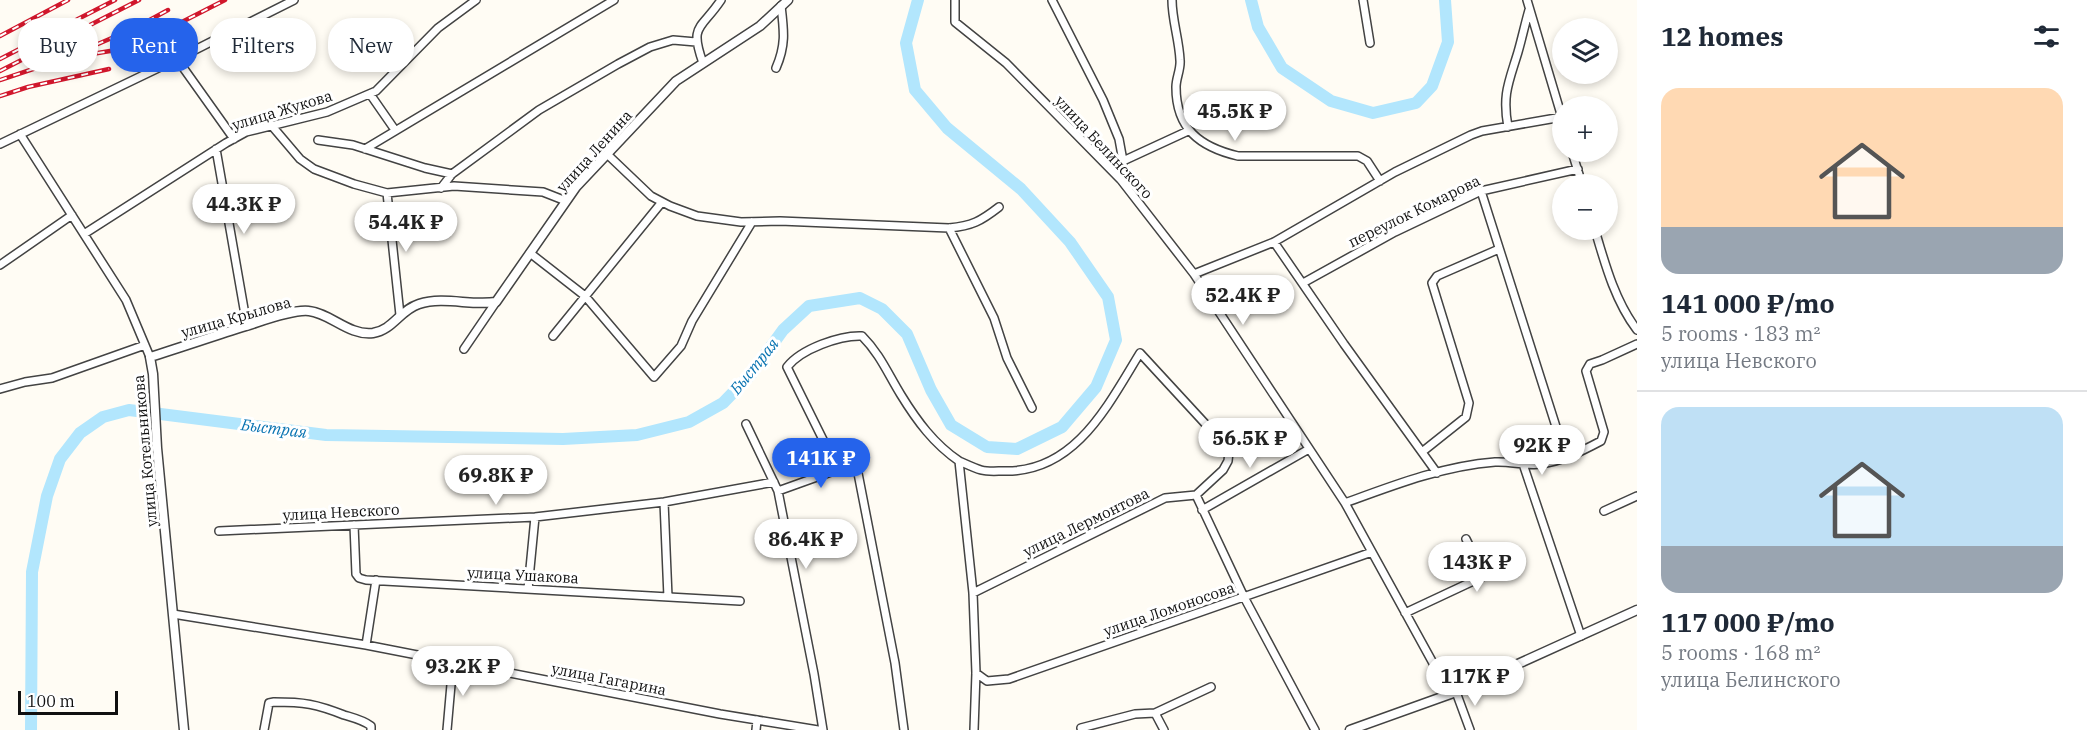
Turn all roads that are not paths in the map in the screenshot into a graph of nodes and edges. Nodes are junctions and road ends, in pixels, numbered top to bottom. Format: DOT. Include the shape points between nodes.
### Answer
graph roads {
  1 [pos="294,0"];
  2 [pos="476,0"];
  3 [pos="614,0"];
  4 [pos="721,0"];
  5 [pos="955,0"];
  6 [pos="1052,0"];
  7 [pos="1172,0"];
  8 [pos="1363,0"];
  9 [pos="784,3"];
  10 [pos="1528,4"];
  11 [pos="696,42"];
  12 [pos="1370,43"];
  13 [pos="198,49"];
  14 [pos="703,63"];
  15 [pos="776,68"];
  16 [pos="152,72"];
  17 [pos="186,72"];
  18 [pos="370,94"];
  19 [pos="1555,96"];
  20 [pos="1552,120"];
  21 [pos="272,126"];
  22 [pos="1508,127"];
  23 [pos="396,130"];
  24 [pos="1188,131"];
  25 [pos="20,134"];
  26 [pos="234,138"];
  27 [pos="318,140"];
  28 [pos="0,144"];
  29 [pos="365,148"];
  30 [pos="216,149"];
  31 [pos="608,155"];
  32 [pos="1123,161"];
  33 [pos="1576,162"];
  34 [pos="1578,169"];
  35 [pos="452,174"];
  36 [pos="1579,174"];
  37 [pos="1121,180"];
  38 [pos="1380,181"];
  39 [pos="441,188"];
  40 [pos="1481,191"];
  41 [pos="387,193"];
  42 [pos="566,201"];
  43 [pos="662,202"];
  44 [pos="999,207"];
  45 [pos="72,215"];
  46 [pos="752,222"];
  47 [pos="949,228"];
  48 [pos="84,234"];
  49 [pos="1598,240"];
  50 [pos="1274,242"];
  51 [pos="1499,249"];
  52 [pos="530,253"];
  53 [pos="0,265"];
  54 [pos="1194,274"];
  55 [pos="1304,283"];
  56 [pos="585,296"];
  57 [pos="496,302"];
  58 [pos="400,315"];
  59 [pos="247,326"];
  60 [pos="1637,330"];
  61 [pos="553,336"];
  62 [pos="1637,344"];
  63 [pos="145,345"];
  64 [pos="464,349"];
  65 [pos="150,357"];
  66 [pos="0,389"];
  67 [pos="1032,408"];
  68 [pos="746,424"];
  69 [pos="1310,449"];
  70 [pos="1422,452"];
  71 [pos="1566,458"];
  72 [pos="959,461"];
  73 [pos="1523,464"];
  74 [pos="838,470"];
  75 [pos="1437,473"];
  76 [pos="774,482"];
  77 [pos="778,491"];
  78 [pos="1196,495"];
  79 [pos="1637,496"];
  80 [pos="664,502"];
  81 [pos="1345,503"];
  82 [pos="1202,510"];
  83 [pos="1604,511"];
  84 [pos="535,517"];
  85 [pos="354,525"];
  86 [pos="219,531"];
  87 [pos="1466,539"];
  88 [pos="1372,552"];
  89 [pos="376,580"];
  90 [pos="528,589"];
  91 [pos="973,593"];
  92 [pos="668,597"];
  93 [pos="1244,597"];
  94 [pos="740,601"];
  95 [pos="1637,610"];
  96 [pos="1405,613"];
  97 [pos="173,614"];
  98 [pos="1581,636"];
  99 [pos="366,645"];
  100 [pos="453,662"];
  101 [pos="976,673"];
  102 [pos="1211,687"];
  103 [pos="1453,693"];
  104 [pos="1155,713"];
  105 [pos="756,720"];
  106 [pos="1081,728"];
  107 [pos="184,730"];
  108 [pos="264,730"];
  109 [pos="371,730"];
  110 [pos="447,730"];
  111 [pos="756,730"];
  112 [pos="820,730"];
  113 [pos="904,730"];
  114 [pos="974,730"];
  115 [pos="1164,730"];
  116 [pos="1316,730"];
  117 [pos="1350,730"];
  118 [pos="1470,730"];
  1 -- 13 [label="street"];
  2 -- 18 [label="street, улица Жукова" via="438,28"];
  3 -- 23 [label="street"];
  4 -- 11 [label="street" via="697,31"];
  5 -- 37 [label="street, улица Белинского" via="955,22 1006,63"];
  6 -- 32 [label="street" via="1103,100 1119,139"];
  7 -- 24 [label="street" via="1180,62 1176,86 1179,112"];
  8 -- 12 [label="street"];
  9 -- 14 [label="street, улица Ленина" via="760,26"];
  9 -- 15 [label="street, улица Ленина" via="783,52"];
  10 -- 19 [label="street"];
  10 -- 22 [label="street" via="1507,86 1504,106"];
  11 -- 14 [label="street"];
  11 -- 35 [label="street" via="673,40 618,64 539,110"];
  14 -- 31 [label="street, улица Ленина" via="676,81"];
  16 -- 25 [label="street"];
  17 -- 26 [label="street"];
  18 -- 21 [label="street, улица Жукова" via="327,112"];
  18 -- 23 [label="street"];
  20 -- 22 [label="street"];
  21 -- 26 [label="street, улица Жукова"];
  21 -- 41 [label="street" via="300,159 314,169"];
  22 -- 38 [label="street" via="1471,135"];
  23 -- 29 [label="street"];
  24 -- 32 [label="street"];
  24 -- 38 [label="street" via="1219,151 1238,156 1358,156 1367,161"];
  25 -- 28 [label="street"];
  25 -- 45 [label="street, улица Котельникова"];
  26 -- 30 [label="street, улица Жукова"];
  27 -- 29 [label="street"];
  29 -- 35 [label="street"];
  30 -- 48 [label="street, улица Жукова"];
  30 -- 59 [label="street"];
  31 -- 42 [label="street, улица Ленина"];
  31 -- 43 [label="street"];
  32 -- 37 [label="street"];
  33 -- 34 [label="street"];
  34 -- 36 [label="street"];
  34 -- 40 [label="street, переулок Комарова"];
  35 -- 39 [label="street"];
  37 -- 54 [label="street, улица Белинского"];
  38 -- 50 [label="street"];
  39 -- 41 [label="street"];
  39 -- 42 [label="street" via="543,192"];
  40 -- 51 [label="street"];
  40 -- 55 [label="street, переулок Комарова" via="1395,232"];
  41 -- 58 [label="street"];
  42 -- 52 [label="street, улица Ленина"];
  43 -- 46 [label="street" via="697,216"];
  43 -- 56 [label="street"];
  44 -- 47 [label="street" via="981,221"];
  45 -- 48 [label="street, улица Котельникова"];
  45 -- 53 [label="street"];
  46 -- 47 [label="street"];
  46 -- 56 [label="street" via="681,346 654,377"];
  47 -- 67 [label="street" via="994,318 1007,358"];
  48 -- 63 [label="street, улица Котельникова" via="126,300"];
  49 -- 60 [label="street" via="1607,272"];
  50 -- 54 [label="street"];
  50 -- 55 [label="street"];
  51 -- 70 [label="street" via="1437,276 1432,283 1469,404 1466,417"];
  51 -- 71 [label="street"];
  52 -- 56 [label="street"];
  52 -- 57 [label="street, улица Ленина"];
  54 -- 69 [label="street, улица Белинского"];
  55 -- 70 [label="street"];
  56 -- 61 [label="street"];
  57 -- 58 [label="street, улица Крылова" via="447,300 418,304"];
  57 -- 64 [label="street, улица Ленина"];
  58 -- 59 [label="street, улица Крылова" via="388,328 372,333 349,329 309,310"];
  59 -- 65 [label="street, улица Крылова"];
  62 -- 71 [label="street" via="1590,364 1586,371 1604,432 1601,441"];
  63 -- 65 [label="street, улица Котельникова"];
  63 -- 66 [label="street" via="52,378"];
  65 -- 97 [label="street, улица Котельникова"];
  68 -- 76 [label="street"];
  69 -- 81 [label="street, улица Белинского"];
  69 -- 82 [label="street"];
  70 -- 75 [label="street"];
  71 -- 73 [label="street"];
  72 -- 74 [label="street" via="928,435 872,346 862,336 852,336 805,352 787,367"];
  72 -- 78 [label="street" via="982,470 1012,471 1032,469 1051,461 1083,438 1140,353 1229,453 1223,470"];
  72 -- 91 [label="street"];
  73 -- 75 [label="street" via="1497,462"];
  73 -- 98 [label="street"];
  74 -- 77 [label="street"];
  74 -- 113 [label="street" via="856,463"];
  75 -- 81 [label="street"];
  76 -- 77 [label="street"];
  76 -- 80 [label="street, улица Невского"];
  77 -- 112 [label="street" via="814,674"];
  78 -- 82 [label="street"];
  78 -- 91 [label="street, улица Лермонтова" via="1165,498"];
  79 -- 83 [label="street"];
  80 -- 84 [label="street, улица Невского"];
  80 -- 92 [label="street"];
  81 -- 88 [label="street, улица Белинского"];
  82 -- 93 [label="street"];
  84 -- 85 [label="street, улица Невского"];
  84 -- 90 [label="street"];
  85 -- 86 [label="street, улица Невского"];
  85 -- 89 [label="street" via="356,573 359,578"];
  87 -- 96 [label="street" via="1484,576"];
  88 -- 93 [label="street, улица Ломоносова"];
  88 -- 96 [label="street, улица Белинского"];
  89 -- 90 [label="street, улица Ушакова"];
  89 -- 99 [label="street"];
  90 -- 92 [label="street, улица Ушакова"];
  91 -- 101 [label="street"];
  92 -- 94 [label="street, улица Ушакова"];
  93 -- 101 [label="street, улица Ломоносова" via="1009,679 987,681"];
  93 -- 116 [label="street"];
  95 -- 98 [label="street"];
  96 -- 103 [label="street, улица Белинского"];
  97 -- 99 [label="street, улица Гагарина"];
  97 -- 107 [label="street, улица Котельникова"];
  98 -- 103 [label="street"];
  99 -- 100 [label="street, улица Гагарина"];
  100 -- 105 [label="street, улица Гагарина"];
  100 -- 110 [label="street"];
  101 -- 114 [label="street"];
  102 -- 104 [label="street"];
  103 -- 117 [label="street"];
  103 -- 118 [label="street, улица Белинского"];
  104 -- 106 [label="street"];
  104 -- 115 [label="street"];
  105 -- 111 [label="street"];
  105 -- 112 [label="street, улица Гагарина"];
  108 -- 109 [label="street" via="269,703 274,702 324,706 364,721"];
}
